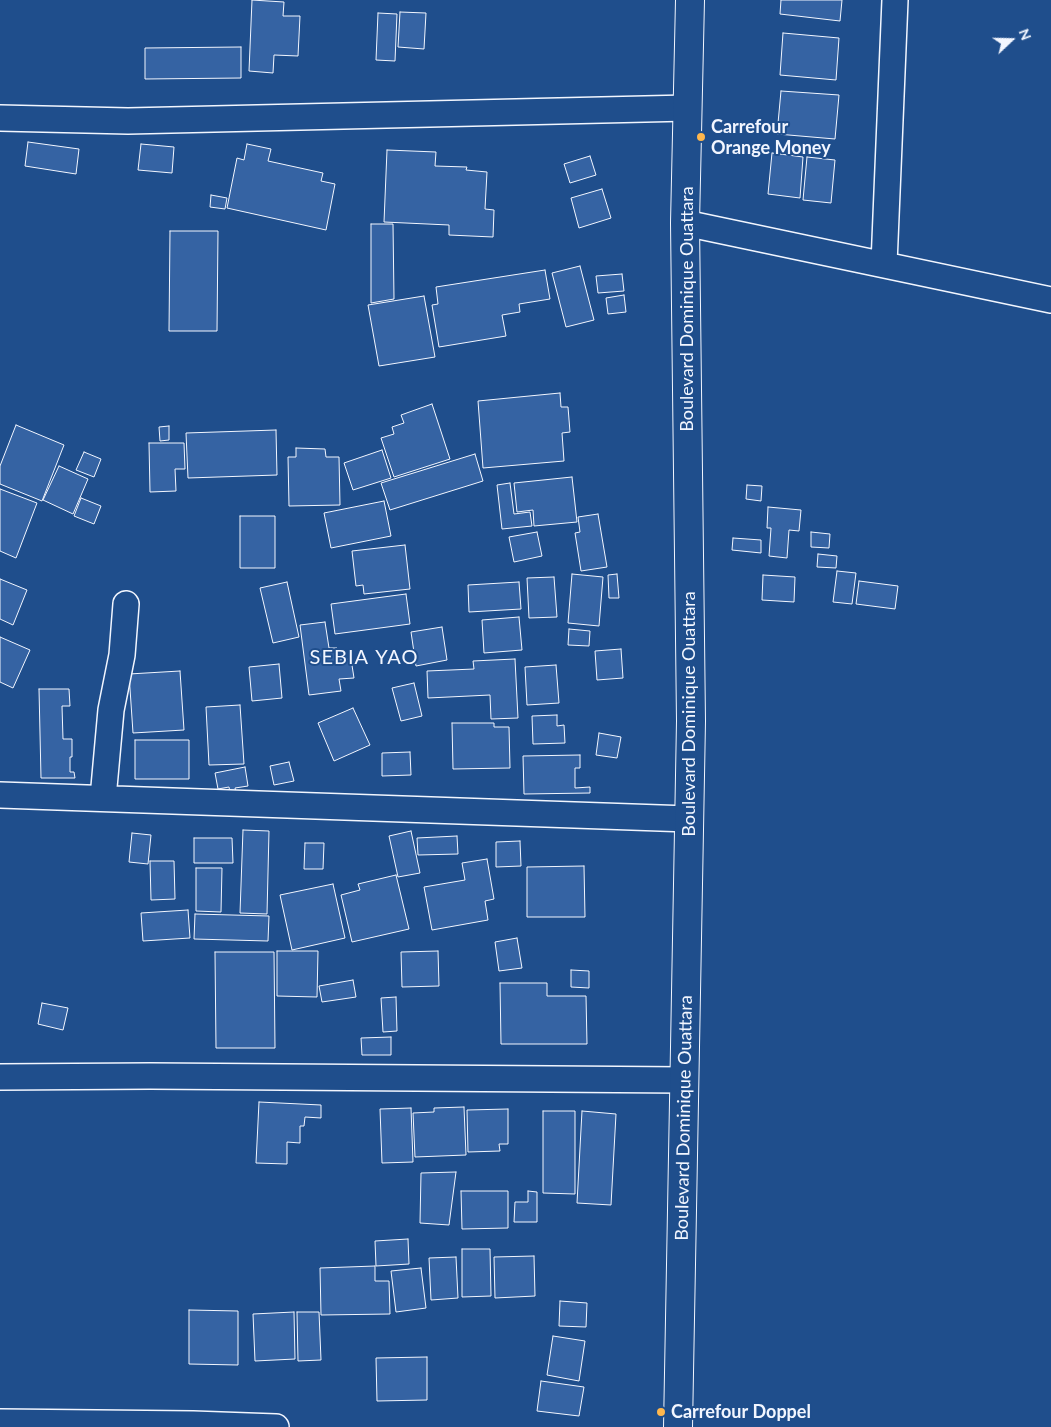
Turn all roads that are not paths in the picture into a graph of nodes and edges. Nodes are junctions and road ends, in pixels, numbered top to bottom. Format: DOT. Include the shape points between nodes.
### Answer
graph roads {
  1 [pos="690,0"];
  2 [pos="895,0"];
  3 [pos="688,108"];
  4 [pos="0,118"];
  5 [pos="685,223"];
  6 [pos="884,264"];
  7 [pos="1051,300"];
  8 [pos="126,604"];
  9 [pos="0,795"];
  10 [pos="103,798"];
  11 [pos="689,818"];
  12 [pos="0,1077"];
  13 [pos="684,1080"];
  14 [pos="0,1422"];
  15 [pos="276,1427"];
  16 [pos="678,1427"];
  1 -- 3 [label="street, Boulevard Dominique Ouattara"];
  2 -- 6 [label="street"];
  3 -- 4 [label="street" via="128,121"];
  3 -- 5 [label="street, Boulevard Dominique Ouattara"];
  5 -- 6 [label="street"];
  5 -- 11 [label="street, Boulevard Dominique Ouattara" via="691,721"];
  6 -- 7 [label="street"];
  8 -- 10 [label="street"];
  9 -- 10 [label="street"];
  10 -- 11 [label="street"];
  11 -- 13 [label="street, Boulevard Dominique Ouattara"];
  12 -- 13 [label="street"];
  13 -- 16 [label="street, Boulevard Dominique Ouattara"];
  14 -- 15 [label="street"];
}
